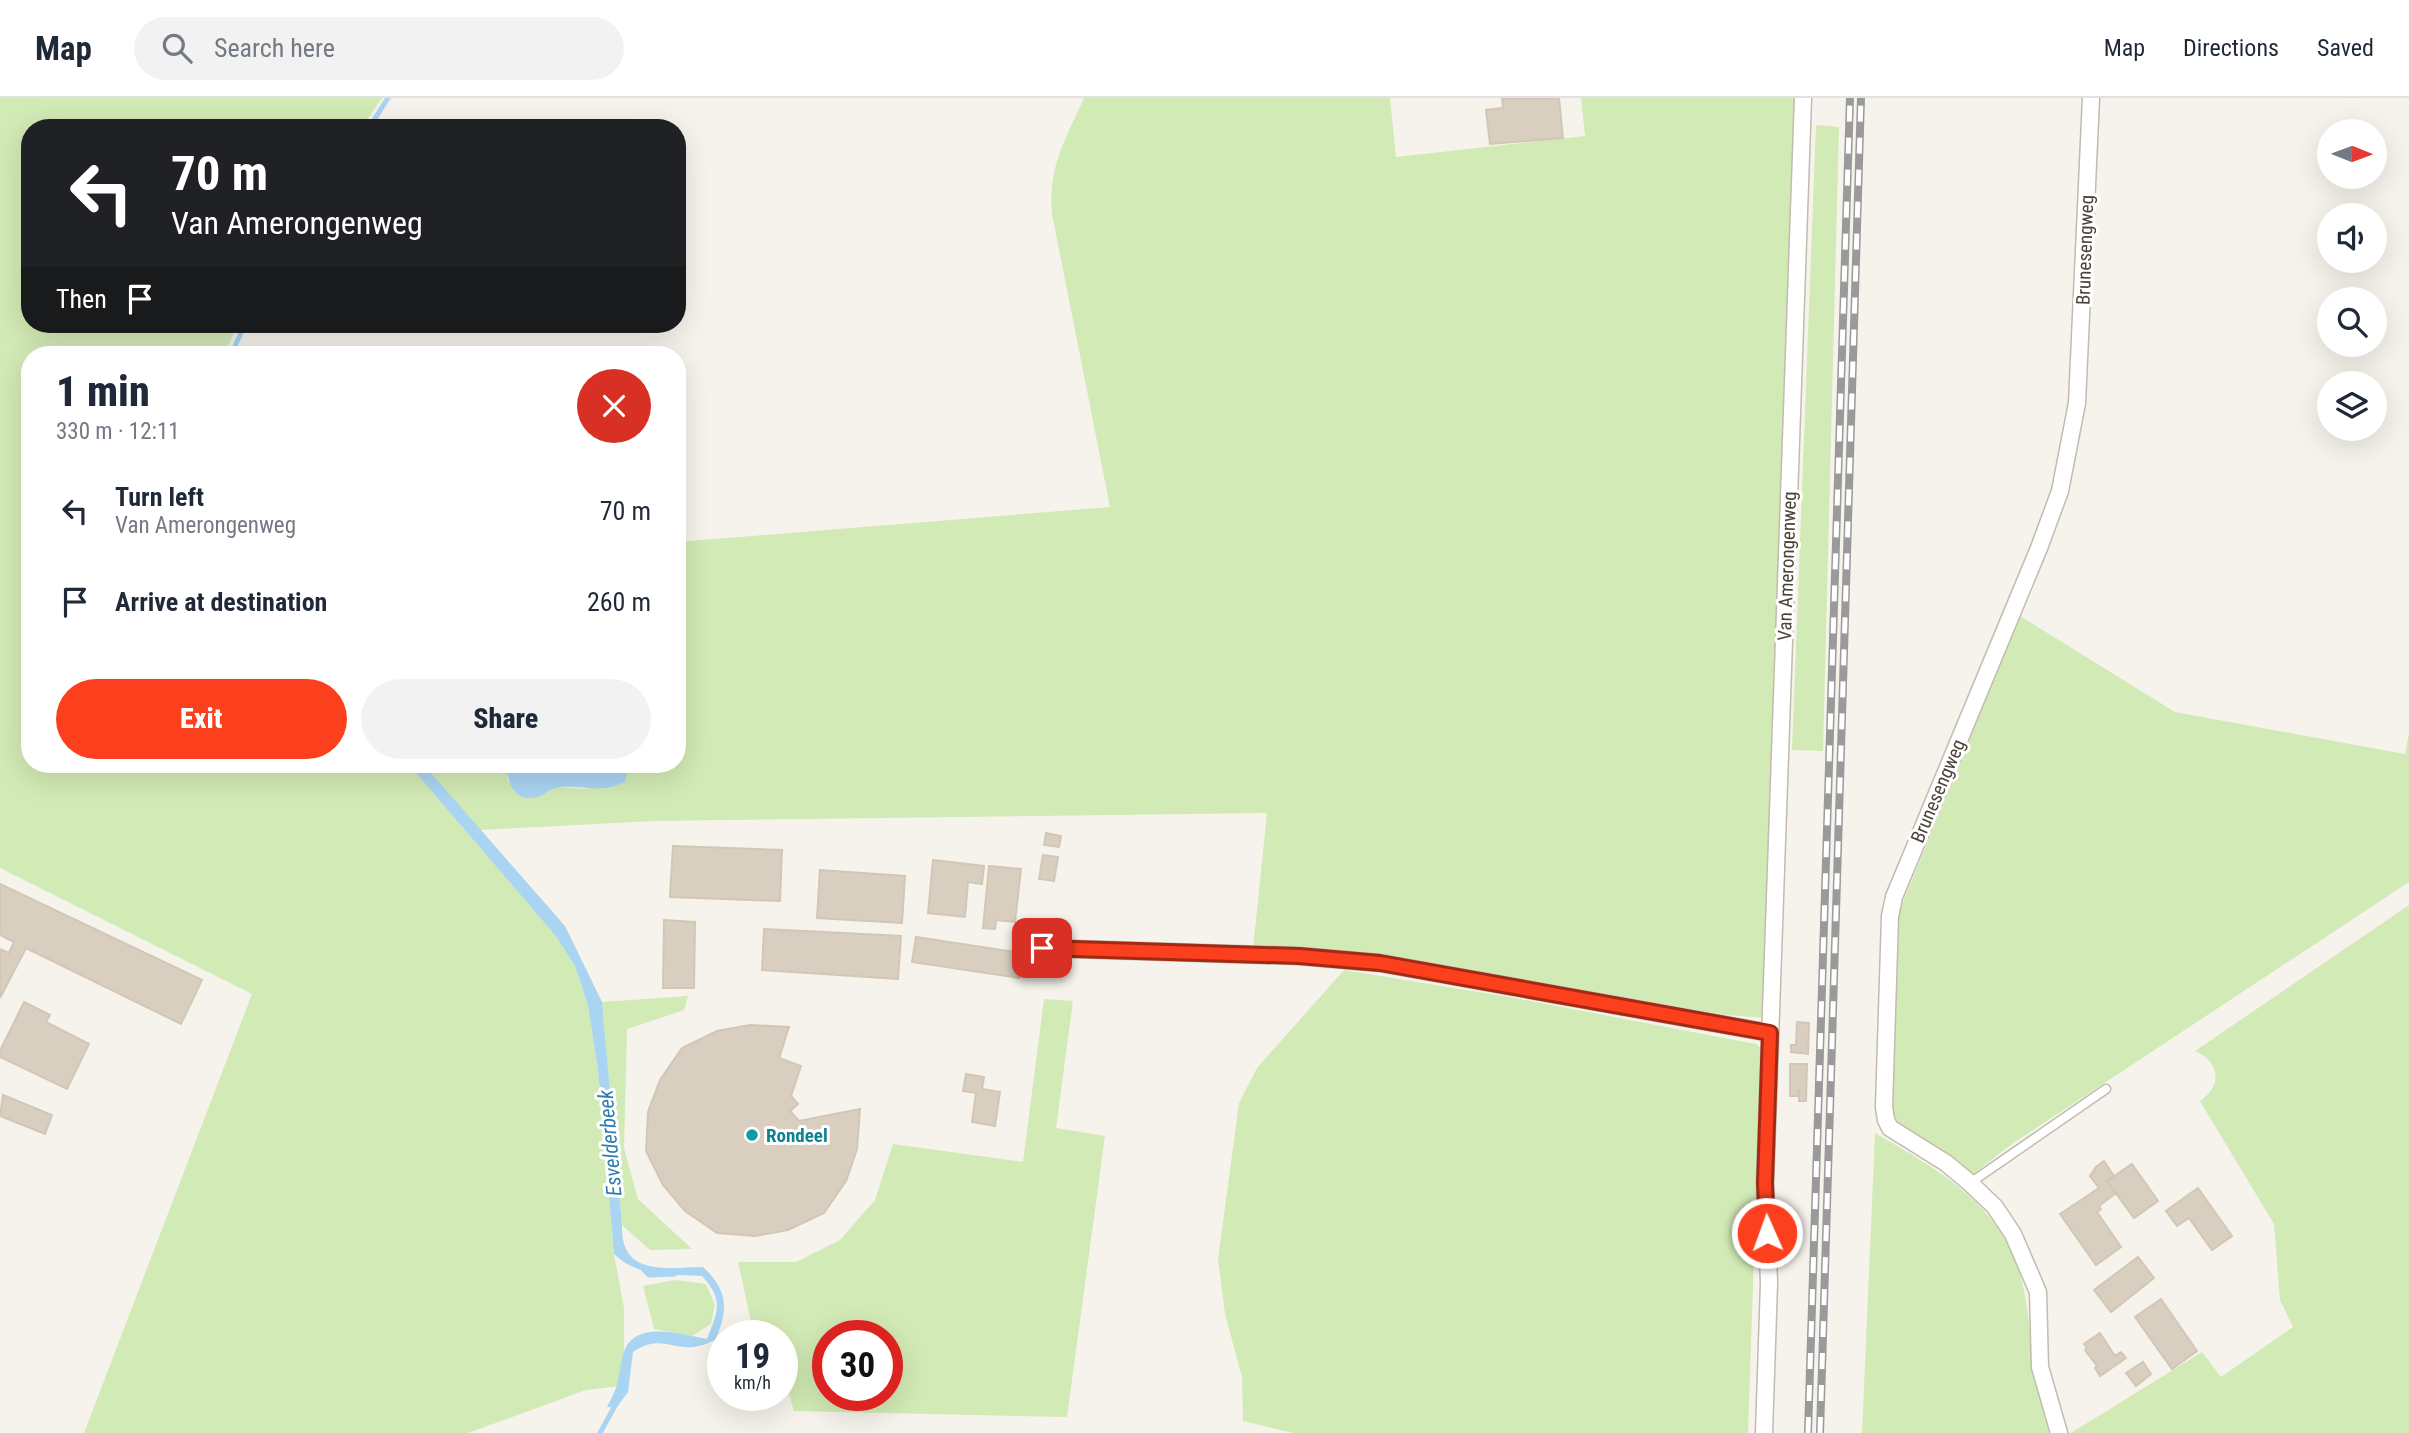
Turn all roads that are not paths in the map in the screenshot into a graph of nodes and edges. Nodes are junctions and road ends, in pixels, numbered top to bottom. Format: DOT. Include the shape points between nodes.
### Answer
graph roads {
  1 [pos="1803,98"];
  2 [pos="2091,98"];
  3 [pos="1042,948"];
  4 [pos="1770,1033"];
  5 [pos="2106,1089"];
  6 [pos="1970,1183"];
  7 [pos="1763,1433"];
  8 [pos="2059,1433"];
  1 -- 4 [label="street, Van Amerongenweg"];
  2 -- 6 [label="street, Brunesengweg" via="2077,403 2060,491 1889,916 1886,1121"];
  3 -- 4 [label="street" via="1380,963"];
  4 -- 7 [label="street, Van Amerongenweg"];
  5 -- 6 [label="lane"];
  6 -- 8 [label="street, Brunesengweg" via="1995,1207 2012,1234 2038,1292 2040,1367"];
}
